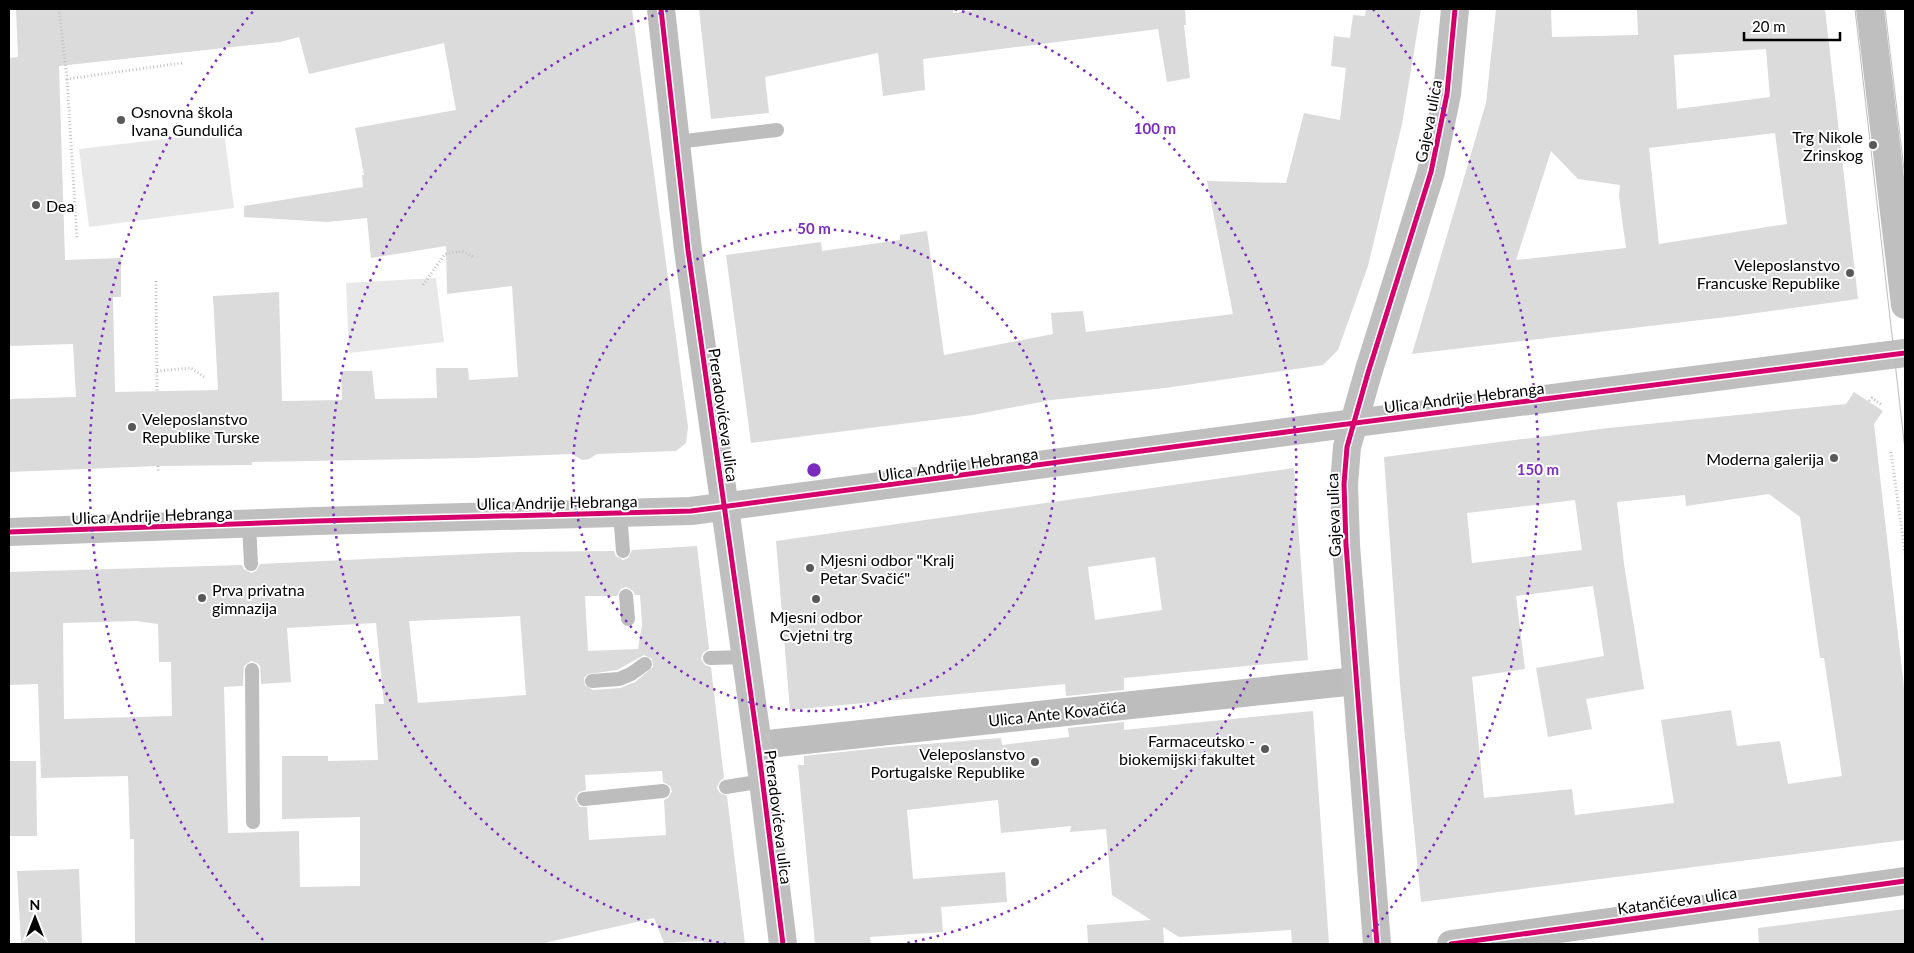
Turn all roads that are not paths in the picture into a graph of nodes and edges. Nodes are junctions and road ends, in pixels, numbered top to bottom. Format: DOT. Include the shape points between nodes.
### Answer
graph roads {
  1 [pos="660,9"];
  2 [pos="1455,9"];
  3 [pos="1870,9"];
  4 [pos="777,130"];
  5 [pos="677,142"];
  6 [pos="1905,305"];
  7 [pos="1905,352"];
  8 [pos="1354,424"];
  9 [pos="725,508"];
  10 [pos="620,513"];
  11 [pos="249,524"];
  12 [pos="9,532"];
  13 [pos="623,551"];
  14 [pos="251,564"];
  15 [pos="626,596"];
  16 [pos="628,619"];
  17 [pos="746,657"];
  18 [pos="710,658"];
  19 [pos="645,664"];
  20 [pos="252,670"];
  21 [pos="592,681"];
  22 [pos="1356,681"];
  23 [pos="758,745"];
  24 [pos="763,781"];
  25 [pos="726,786"];
  26 [pos="663,791"];
  27 [pos="584,799"];
  28 [pos="254,822"];
  29 [pos="1905,881"];
  30 [pos="783,944"];
  31 [pos="1377,944"];
  32 [pos="1451,944"];
  1 -- 5 [label="street, Preradovićeva ulica"];
  2 -- 8 [label="main road, Gajeva ulica" via="1447,94 1431,172"];
  3 -- 6 [label="main road"];
  4 -- 5 [label="lane"];
  5 -- 9 [label="street, Preradovićeva ulica" via="688,250"];
  7 -- 8 [label="main road, Ulica Andrije Hebranga"];
  8 -- 9 [label="main road, Ulica Andrije Hebranga"];
  8 -- 22 [label="main road, Gajeva ulica" via="1344,463 1344,509"];
  9 -- 10 [label="main road, Ulica Andrije Hebranga"];
  9 -- 17 [label="main road, Preradovićeva ulica"];
  10 -- 11 [label="main road, Ulica Andrije Hebranga"];
  10 -- 13 [label="lane"];
  11 -- 12 [label="main road, Ulica Andrije Hebranga"];
  11 -- 14 [label="lane"];
  15 -- 16 [label="lane"];
  17 -- 18 [label="lane"];
  17 -- 23 [label="main road, Preradovićeva ulica"];
  19 -- 21 [label="lane" via="620,679"];
  20 -- 28 [label="lane"];
  22 -- 23 [label="street, Ulica Ante Kovačića"];
  22 -- 31 [label="main road, Gajeva ulica"];
  23 -- 24 [label="main road, Preradovićeva ulica"];
  24 -- 25 [label="lane"];
  24 -- 30 [label="main road, Preradovićeva ulica"];
  26 -- 27 [label="lane"];
  29 -- 32 [label="street, Katančićeva ulica"];
}
